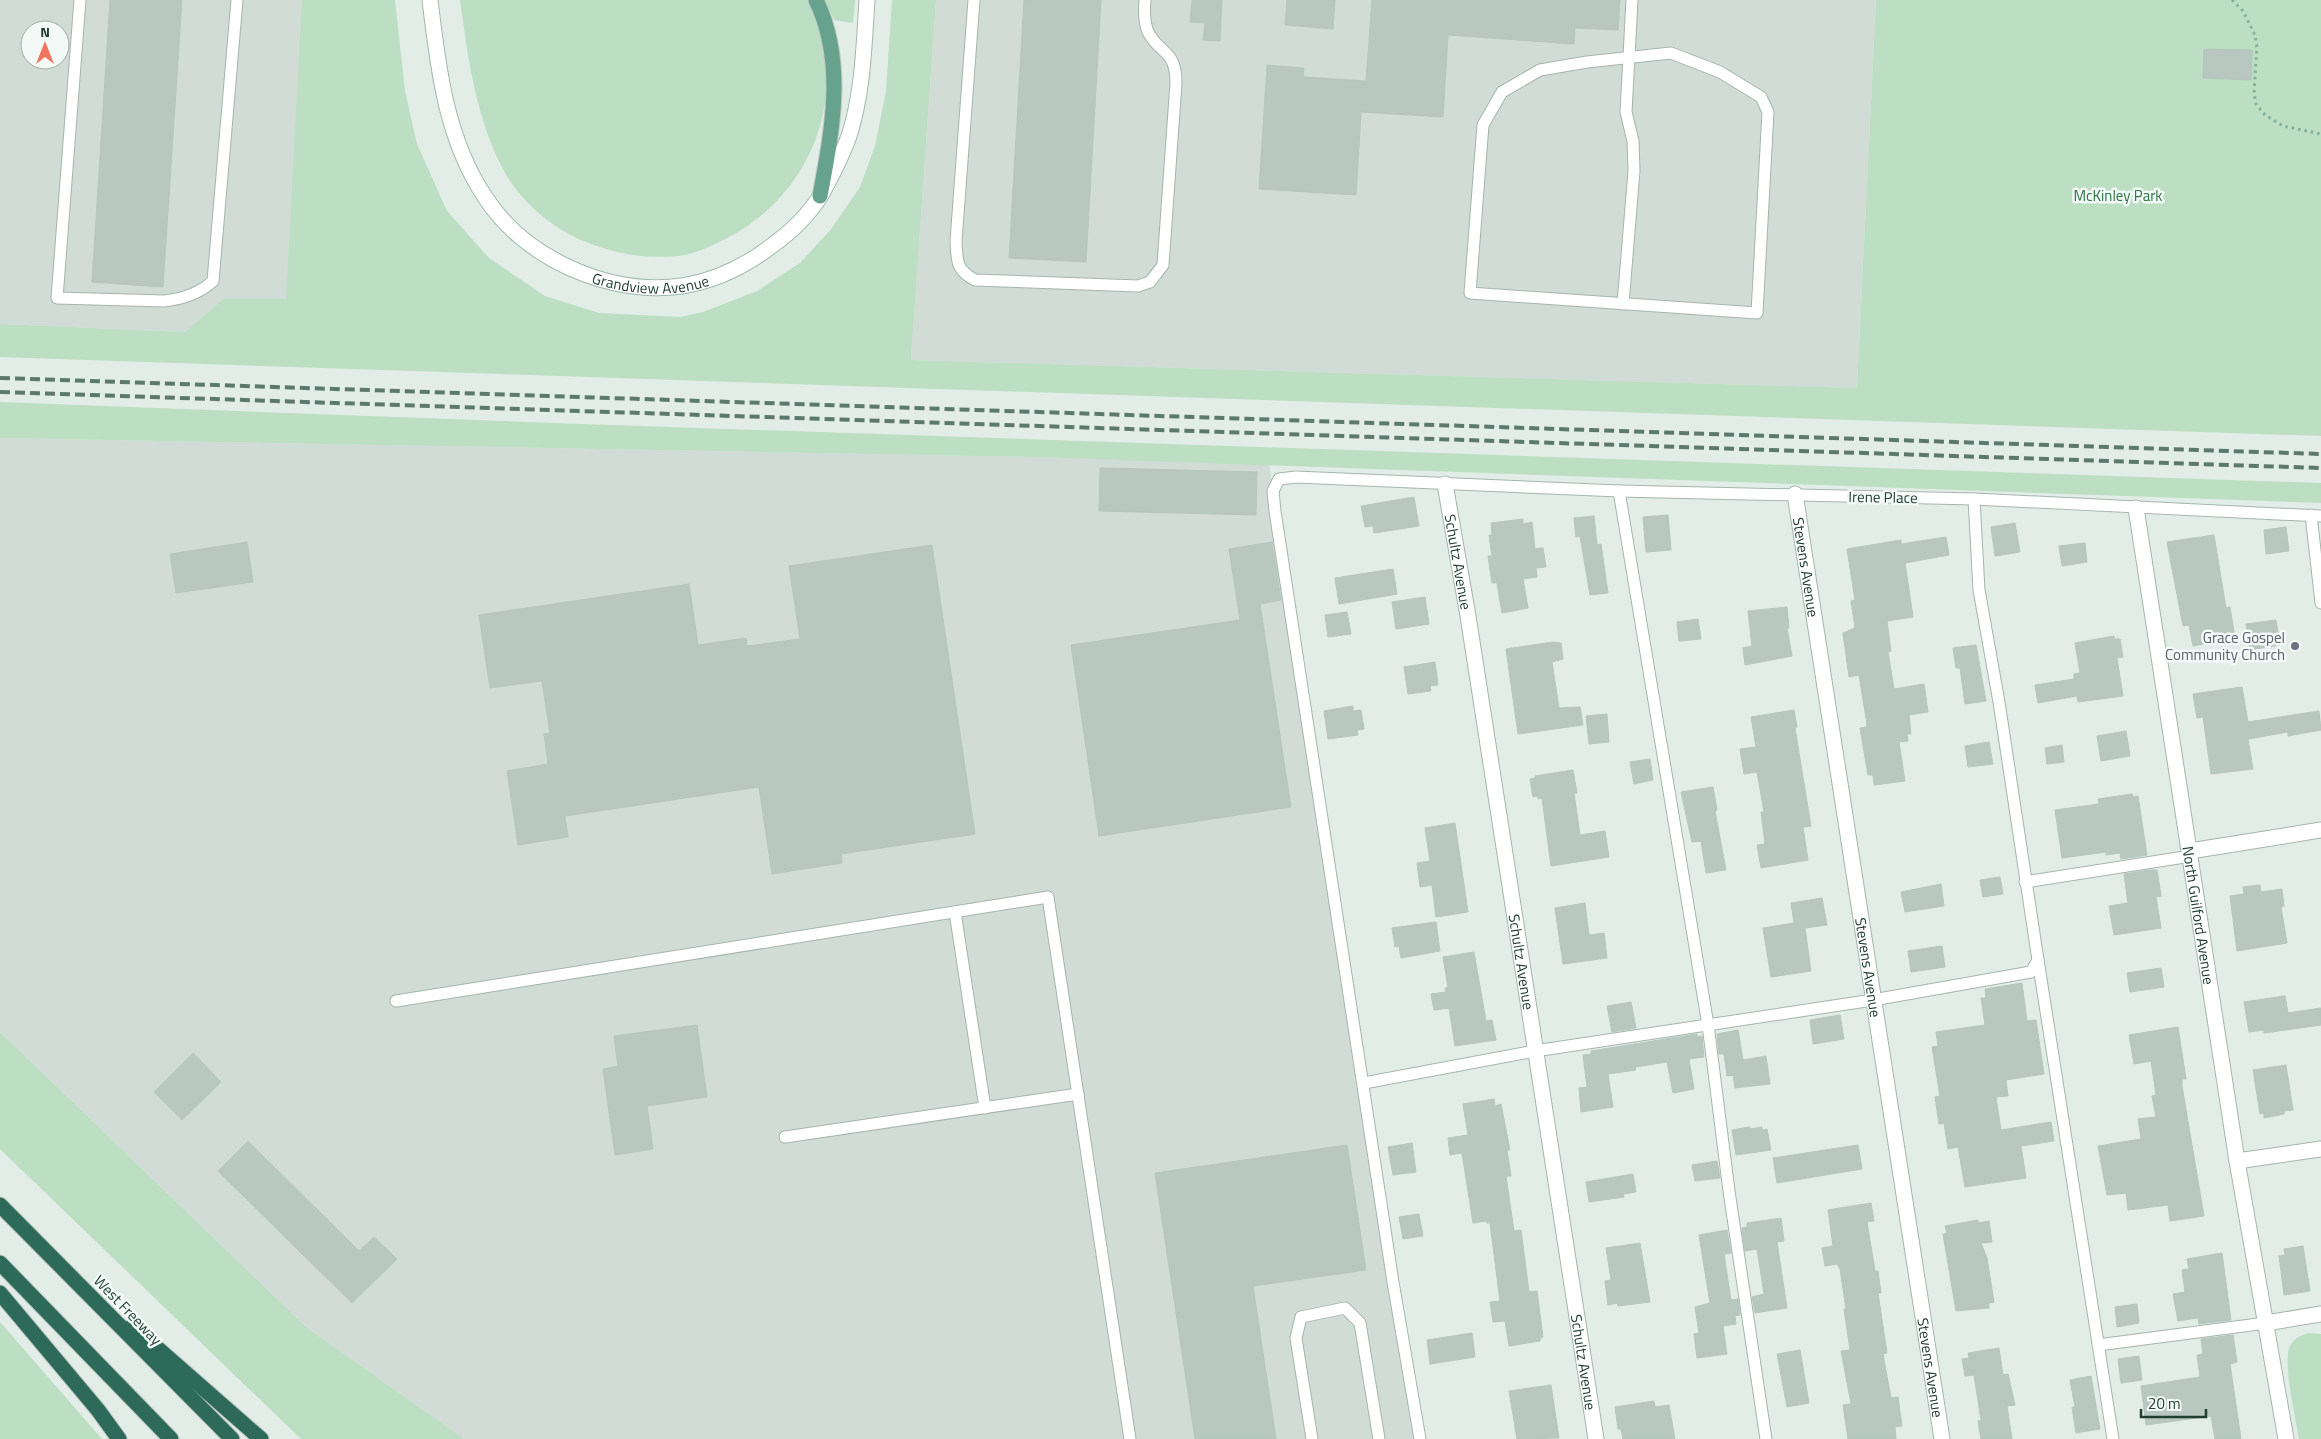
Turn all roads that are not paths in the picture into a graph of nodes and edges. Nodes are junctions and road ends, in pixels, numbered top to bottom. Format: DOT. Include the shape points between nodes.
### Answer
graph roads {
  1 [pos="80,0"];
  2 [pos="236,0"];
  3 [pos="430,0"];
  4 [pos="816,0"];
  5 [pos="867,0"];
  6 [pos="974,0"];
  7 [pos="1145,0"];
  8 [pos="1632,0"];
  9 [pos="1628,57"];
  10 [pos="820,196"];
  11 [pos="1623,304"];
  12 [pos="1445,484"];
  13 [pos="1619,491"];
  14 [pos="1795,494"];
  15 [pos="1974,499"];
  16 [pos="2136,508"];
  17 [pos="2316,515"];
  18 [pos="2321,603"];
  19 [pos="2321,830"];
  20 [pos="2190,854"];
  21 [pos="2025,882"];
  22 [pos="955,912"];
  23 [pos="2038,960"];
  24 [pos="396,1000"];
  25 [pos="1873,1000"];
  26 [pos="1708,1025"];
  27 [pos="1535,1051"];
  28 [pos="1364,1083"];
  29 [pos="1078,1094"];
  30 [pos="985,1108"];
  31 [pos="785,1137"];
  32 [pos="2321,1149"];
  33 [pos="2237,1161"];
  34 [pos="0,1205"];
  35 [pos="52,1255"];
  36 [pos="0,1263"];
  37 [pos="0,1293"];
  38 [pos="2321,1314"];
  39 [pos="2266,1323"];
  40 [pos="2098,1345"];
  41 [pos="119,1439"];
  42 [pos="170,1439"];
  43 [pos="232,1439"];
  44 [pos="261,1439"];
  45 [pos="1130,1439"];
  46 [pos="1312,1439"];
  47 [pos="1379,1439"];
  48 [pos="1420,1439"];
  49 [pos="1596,1439"];
  50 [pos="1766,1439"];
  51 [pos="1942,1439"];
  52 [pos="2113,1439"];
  53 [pos="2286,1439"];
  1 -- 2 [label="lane" via="57,298 164,301 196,293 213,280"];
  3 -- 10 [label="street, Grandview Avenue" via="443,93 454,133 472,175 503,221 523,240 552,258 596,278 628,284 682,286 745,265 790,232"];
  4 -- 10 [label="main road" via="831,45 835,80 831,138"];
  5 -- 10 [label="street, Grandview Avenue" via="862,64 849,136"];
  6 -- 7 [label="lane" via="956,241 958,263 964,274 975,280 1138,286 1150,282 1163,265 1176,83 1174,64 1169,54 1147,28"];
  8 -- 9 [label="lane"];
  9 -- 11 [label="lane" via="1626,112 1633,141 1634,171"];
  9 -- 11 [label="lane" via="1540,70 1502,92 1482,125 1470,293"];
  9 -- 11 [label="lane" via="1671,53 1720,72 1761,97 1768,112 1758,314"];
  12 -- 13 [label="lane, Irene Place"];
  12 -- 27 [label="street, Schultz Avenue"];
  12 -- 28 [label="lane, Irene Place" via="1296,477 1279,479 1273,491"];
  13 -- 14 [label="lane, Irene Place"];
  13 -- 26 [label="lane"];
  14 -- 15 [label="lane, Irene Place"];
  14 -- 25 [label="street, Stevens Avenue"];
  15 -- 16 [label="lane, Irene Place"];
  15 -- 21 [label="lane" via="1979,590"];
  16 -- 17 [label="lane, Irene Place"];
  16 -- 20 [label="street, North Guilford Avenue"];
  17 -- 18 [label="lane"];
  19 -- 20 [label="street"];
  20 -- 21 [label="lane"];
  20 -- 33 [label="street, North Guilford Avenue"];
  21 -- 23 [label="lane"];
  22 -- 24 [label="lane"];
  22 -- 29 [label="lane" via="1048,897"];
  22 -- 30 [label="lane"];
  23 -- 25 [label="lane" via="2031,972"];
  23 -- 40 [label="lane"];
  25 -- 26 [label="lane"];
  25 -- 51 [label="street, Stevens Avenue"];
  26 -- 27 [label="lane"];
  26 -- 50 [label="lane" via="1730,1201"];
  27 -- 28 [label="lane"];
  27 -- 49 [label="street, Schultz Avenue"];
  28 -- 48 [label="lane"];
  29 -- 30 [label="lane"];
  29 -- 45 [label="lane"];
  30 -- 31 [label="lane"];
  32 -- 33 [label="street"];
  33 -- 39 [label="street, North Guilford Avenue"];
  34 -- 35 [label="highway, West Freeway"];
  35 -- 43 [label="highway, West Freeway"];
  35 -- 44 [label="highway"];
  36 -- 42 [label="highway"];
  37 -- 41 [label="highway"];
  38 -- 39 [label="street"];
  39 -- 40 [label="lane"];
  39 -- 53 [label="street, North Guilford Avenue"];
  40 -- 52 [label="lane"];
  46 -- 47 [label="lane" via="1296,1338 1301,1317 1345,1308 1360,1323"];
}
